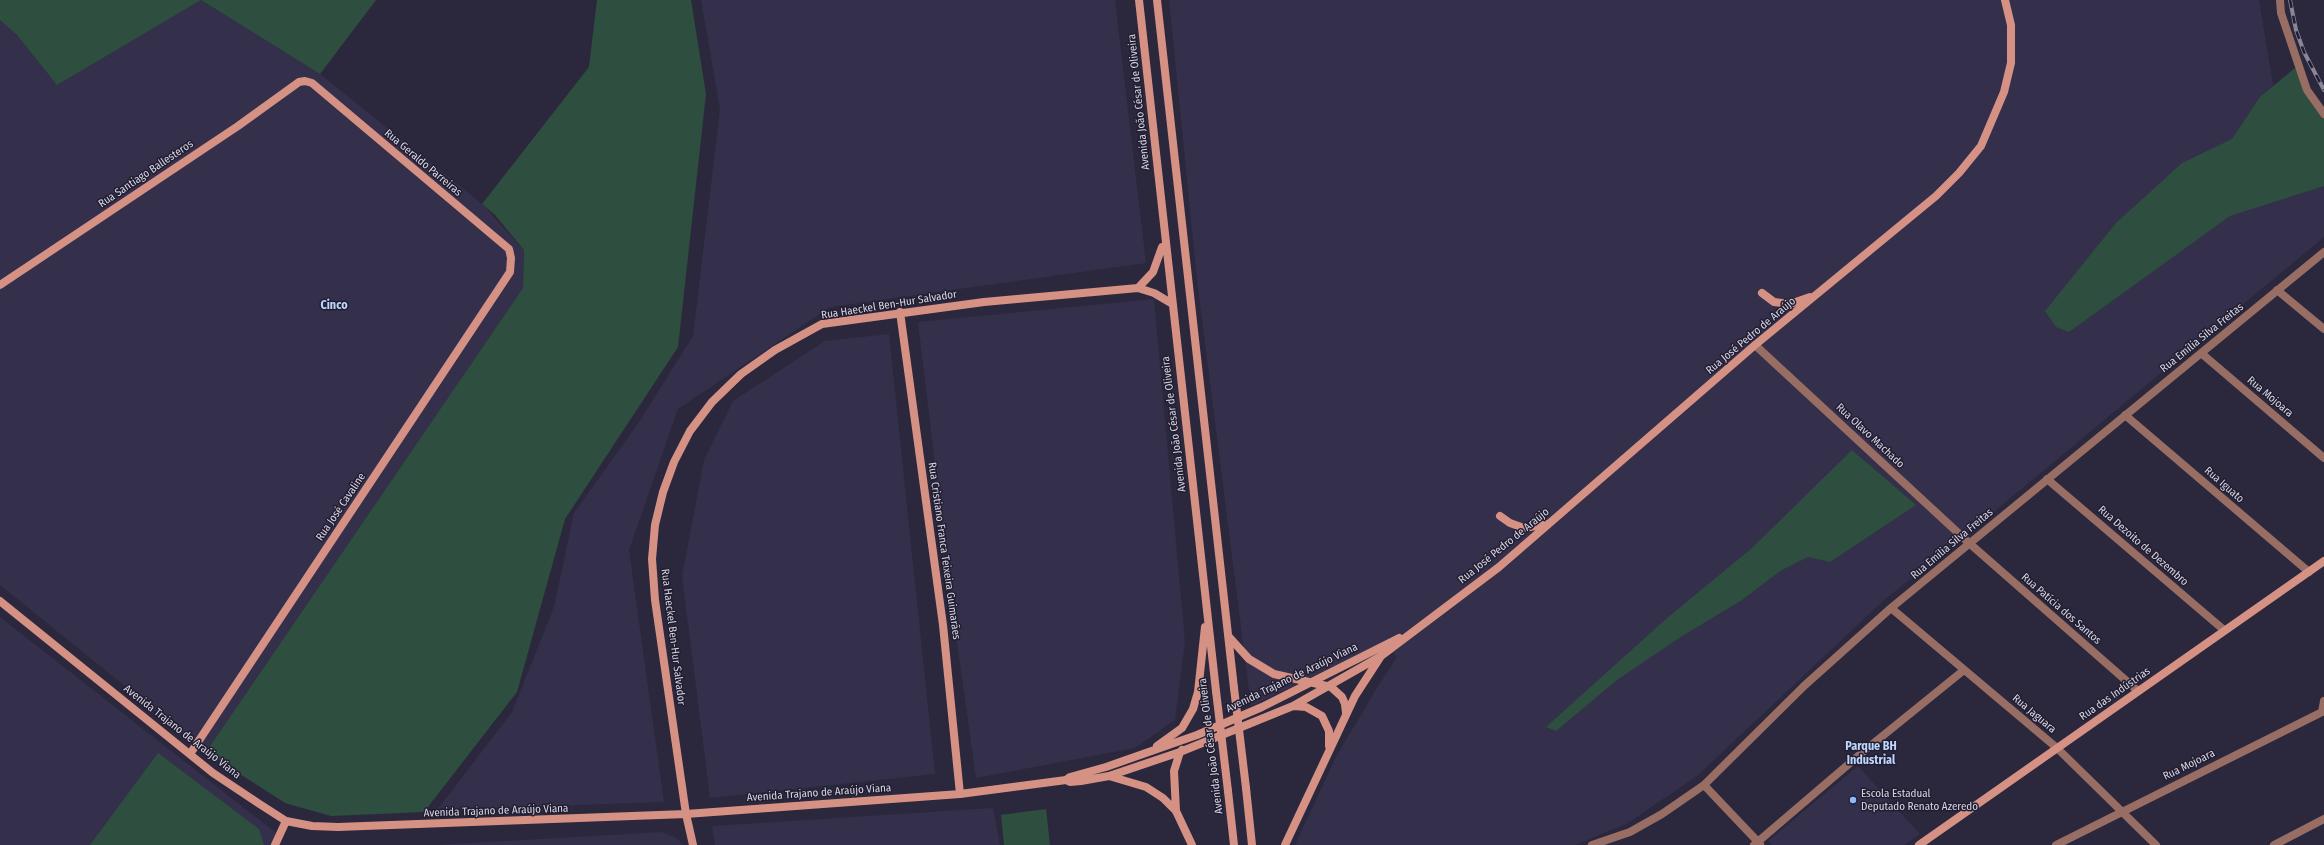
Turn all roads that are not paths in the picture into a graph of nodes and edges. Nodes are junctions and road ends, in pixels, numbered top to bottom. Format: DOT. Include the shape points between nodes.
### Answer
graph roads {
  1 [pos="1139,0"];
  2 [pos="1158,0"];
  3 [pos="2005,0"];
  4 [pos="2280,0"];
  5 [pos="305,81"];
  6 [pos="2324,114"];
  7 [pos="1164,234"];
  8 [pos="2324,252"];
  9 [pos="510,272"];
  10 [pos="0,285"];
  11 [pos="1138,288"];
  12 [pos="2277,290"];
  13 [pos="1762,293"];
  14 [pos="1815,296"];
  15 [pos="1171,303"];
  16 [pos="900,312"];
  17 [pos="2324,329"];
  18 [pos="1755,345"];
  19 [pos="2201,353"];
  20 [pos="2126,415"];
  21 [pos="2324,458"];
  22 [pos="2047,479"];
  23 [pos="1500,516"];
  24 [pos="1550,523"];
  25 [pos="1969,544"];
  26 [pos="2324,561"];
  27 [pos="2309,572"];
  28 [pos="0,601"];
  29 [pos="1891,608"];
  30 [pos="1207,614"];
  31 [pos="2224,630"];
  32 [pos="1411,633"];
  33 [pos="1229,637"];
  34 [pos="1391,642"];
  35 [pos="1381,656"];
  36 [pos="1964,670"];
  37 [pos="1312,682"];
  38 [pos="1331,687"];
  39 [pos="2138,691"];
  40 [pos="2324,701"];
  41 [pos="1293,706"];
  42 [pos="2323,712"];
  43 [pos="1346,716"];
  44 [pos="1227,722"];
  45 [pos="2057,748"];
  46 [pos="1149,751"];
  47 [pos="1180,752"];
  48 [pos="1328,752"];
  49 [pos="190,754"];
  50 [pos="1108,776"];
  51 [pos="1066,780"];
  52 [pos="1704,785"];
  53 [pos="960,794"];
  54 [pos="1176,811"];
  55 [pos="2120,811"];
  56 [pos="686,814"];
  57 [pos="2324,819"];
  58 [pos="286,821"];
  59 [pos="1757,844"];
  60 [pos="275,845"];
  61 [pos="693,845"];
  62 [pos="1192,845"];
  63 [pos="1234,845"];
  64 [pos="1252,845"];
  65 [pos="1285,845"];
  66 [pos="1592,845"];
  67 [pos="1919,845"];
  68 [pos="2056,845"];
  69 [pos="2156,845"];
  70 [pos="2274,845"];
  1 -- 7 [label="street, Avenida João César de Oliveira"];
  2 -- 33 [label="street"];
  3 -- 14 [label="street, Rua José Pedro de Araújo" via="2011,25 2011,63 2004,92 1980,146 1936,196"];
  4 -- 6 [label="street" via="2281,13 2307,90"];
  5 -- 9 [label="street, Rua Geraldo Parreiras" via="312,84 509,249 512,258"];
  5 -- 10 [label="street, Rua Santiago Ballesteros" via="299,82 238,126"];
  7 -- 11 [label="street" via="1162,254 1153,272"];
  7 -- 15 [label="street, Avenida João César de Oliveira"];
  8 -- 12 [label="street, Rua Emília Silva Freitas"];
  9 -- 49 [label="street, Rua José Cavaline"];
  11 -- 15 [label="street, Rua Haeckel Ben-Hur Salvador" via="1154,293"];
  11 -- 16 [label="street, Rua Haeckel Ben-Hur Salvador"];
  12 -- 17 [label="street"];
  12 -- 19 [label="street, Rua Emília Silva Freitas"];
  13 -- 14 [label="street" via="1774,302 1790,304"];
  14 -- 18 [label="street, Rua José Pedro de Araújo"];
  15 -- 30 [label="street, Avenida João César de Oliveira"];
  16 -- 53 [label="street, Rua Cristiano Franca Teixeira Guimarães" via="944,625"];
  16 -- 56 [label="street, Rua Haeckel Ben-Hur Salvador" via="822,324 775,350 742,374 712,402 690,431 674,462 655,525 652,559 655,600"];
  18 -- 24 [label="street, Rua José Pedro de Araújo"];
  18 -- 25 [label="street, Rua Olavo Machado"];
  19 -- 20 [label="street, Rua Emília Silva Freitas"];
  19 -- 21 [label="street, Rua Mojoara"];
  20 -- 22 [label="street, Rua Emília Silva Freitas"];
  20 -- 27 [label="street, Rua Iguato"];
  22 -- 25 [label="street, Rua Emília Silva Freitas"];
  22 -- 31 [label="street, Rua Dezoito de Dezembro"];
  23 -- 24 [label="street" via="1524,528"];
  24 -- 32 [label="street, Rua José Pedro de Araújo" via="1498,567"];
  25 -- 29 [label="street, Rua Emília Silva Freitas"];
  25 -- 39 [label="street, Rua Patícia dos Santos"];
  26 -- 27 [label="street, Rua das Indústrias"];
  27 -- 31 [label="street, Rua das Indústrias"];
  28 -- 49 [label="street, Avenida Trajano de Araújo Viana"];
  29 -- 36 [label="street, Rua Jaguara"];
  29 -- 52 [label="street, Rua Emília Silva Freitas" via="1804,686"];
  30 -- 46 [label="street" via="1198,692 1193,709 1182,728"];
  30 -- 63 [label="street, Avenida João César de Oliveira, bridge"];
  31 -- 39 [label="street, Rua das Indústrias"];
  32 -- 34 [label="street, Rua José Pedro de Araújo"];
  32 -- 35 [label="street, Rua José Pedro de Araújo"];
  33 -- 37 [label="street" via="1249,659 1265,670 1284,677"];
  33 -- 64 [label="street, bridge"];
  34 -- 37 [label="street, Avenida Trajano de Araújo Viana"];
  35 -- 38 [label="street, Avenida Trajano de Araújo Viana"];
  35 -- 43 [label="street, Rua José Pedro de Araújo" via="1355,696"];
  36 -- 45 [label="street, Rua Jaguara"];
  36 -- 59 [label="street" via="1864,751"];
  37 -- 38 [label="street"];
  37 -- 44 [label="street, Avenida Trajano de Araújo Viana"];
  38 -- 41 [label="street, Avenida Trajano de Araújo Viana"];
  38 -- 43 [label="street" via="1338,692 1345,704"];
  39 -- 45 [label="street, Rua das Indústrias"];
  40 -- 42 [label="street, Rua Mojoara"];
  41 -- 47 [label="street, Avenida Trajano de Araújo Viana"];
  41 -- 48 [label="street" via="1306,707 1322,716 1329,731"];
  42 -- 55 [label="street, Rua Mojoara"];
  43 -- 48 [label="street, Rua José Pedro de Araújo"];
  44 -- 46 [label="street, Avenida Trajano de Araújo Viana"];
  44 -- 47 [label="street"];
  45 -- 55 [label="street, Rua Jaguara"];
  45 -- 67 [label="street, Rua das Indústrias"];
  46 -- 51 [label="street, Avenida Trajano de Araújo Viana"];
  47 -- 50 [label="street, Avenida Trajano de Araújo Viana"];
  47 -- 54 [label="street" via="1174,771"];
  48 -- 65 [label="street, Rua José Pedro de Araújo"];
  49 -- 58 [label="street, Avenida Trajano de Araújo Viana" via="213,773"];
  50 -- 51 [label="street, Avenida Trajano de Araújo Viana" via="1074,782"];
  50 -- 54 [label="street, Avenida Trajano de Araújo Viana" via="1146,787 1163,798"];
  51 -- 53 [label="street, Avenida Trajano de Araújo Viana"];
  52 -- 59 [label="street"];
  52 -- 66 [label="street, Rua Emília Silva Freitas" via="1630,832"];
  53 -- 56 [label="street, Avenida Trajano de Araújo Viana"];
  54 -- 62 [label="street, Avenida Trajano de Araújo Viana"];
  55 -- 68 [label="street, Rua Mojoara"];
  55 -- 69 [label="street, Rua Jaguara"];
  56 -- 58 [label="street, Avenida Trajano de Araújo Viana" via="338,827"];
  56 -- 61 [label="street"];
  57 -- 70 [label="street"];
  58 -- 60 [label="street"];
}
